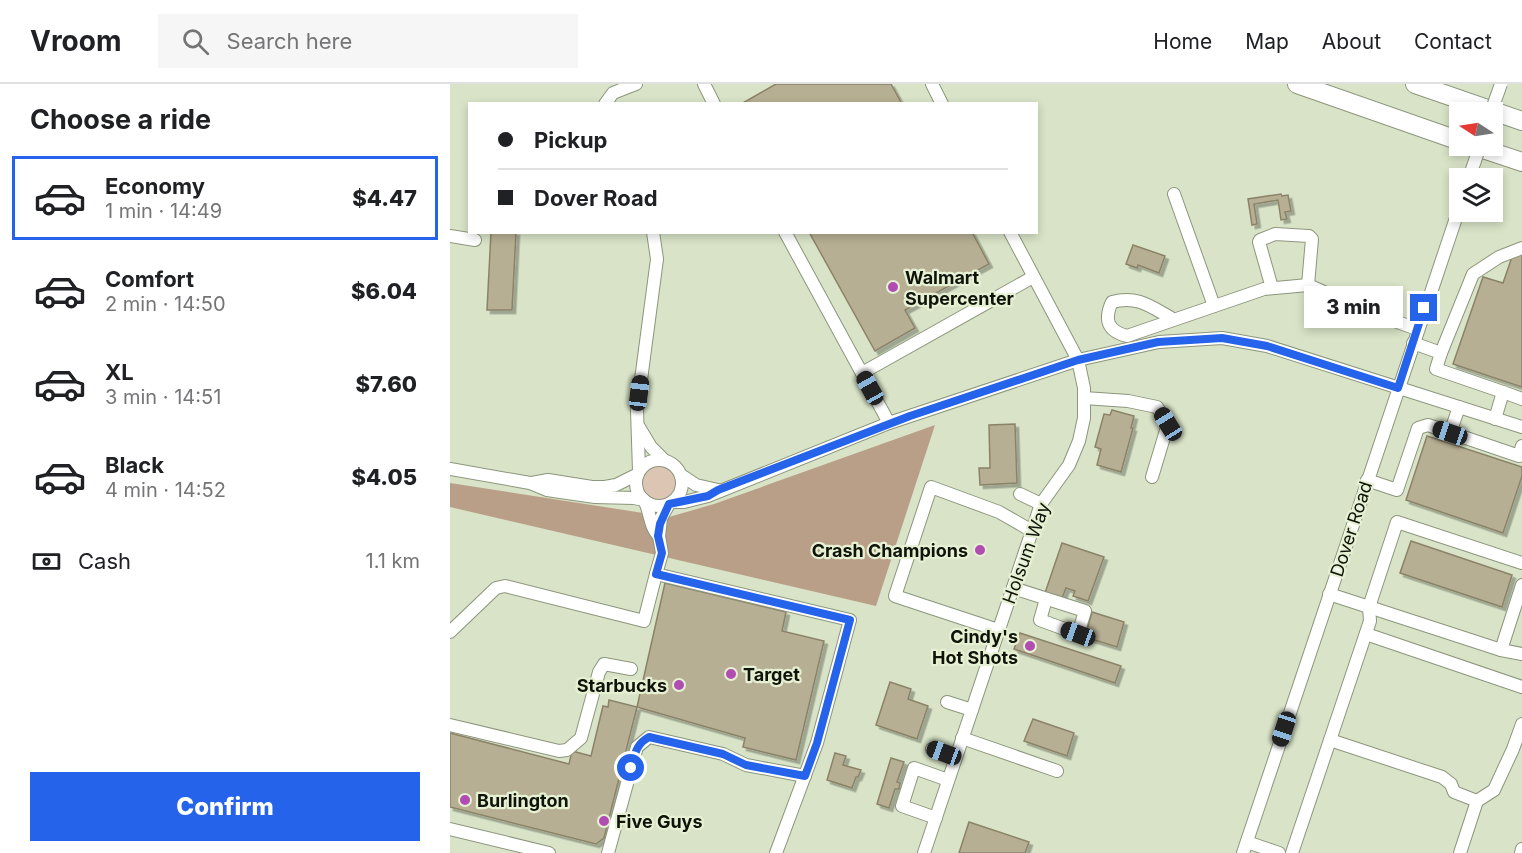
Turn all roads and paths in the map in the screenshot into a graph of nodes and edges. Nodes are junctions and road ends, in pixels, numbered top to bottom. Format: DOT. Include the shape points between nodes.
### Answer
graph roads {
  1 [pos="636,84"];
  2 [pos="704,84"];
  3 [pos="932,84"];
  4 [pos="1297,84"];
  5 [pos="1415,84"];
  6 [pos="1501,84"];
  7 [pos="606,102"];
  8 [pos="713,102"];
  9 [pos="941,102"];
  10 [pos="1495,102"];
  11 [pos="1522,121"];
  12 [pos="1449,137"];
  13 [pos="1503,156"];
  14 [pos="1522,162"];
  15 [pos="1174,194"];
  16 [pos="1454,222"];
  17 [pos="653,234"];
  18 [pos="786,234"];
  19 [pos="1011,234"];
  20 [pos="450,236"];
  21 [pos="475,240"];
  22 [pos="1522,248"];
  23 [pos="1033,277"];
  24 [pos="1308,285"];
  25 [pos="1272,288"];
  26 [pos="1214,306"];
  27 [pos="1173,319"];
  28 [pos="1417,329"];
  29 [pos="1413,343"];
  30 [pos="1441,353"];
  31 [pos="1078,360"];
  32 [pos="862,373"];
  33 [pos="1398,388"];
  34 [pos="1503,393"];
  35 [pos="1084,398"];
  36 [pos="1522,399"];
  37 [pos="1459,407"];
  38 [pos="1495,419"];
  39 [pos="889,423"];
  40 [pos="638,426"];
  41 [pos="1522,427"];
  42 [pos="1450,433"];
  43 [pos="1522,446"];
  44 [pos="664,460"];
  45 [pos="450,469"];
  46 [pos="639,473"];
  47 [pos="681,475"];
  48 [pos="1152,477"];
  49 [pos="1367,480"];
  50 [pos="530,483"];
  51 [pos="718,490"];
  52 [pos="1020,494"];
  53 [pos="644,501"];
  54 [pos="671,503"];
  55 [pos="1041,504"];
  56 [pos="1032,531"];
  57 [pos="658,536"];
  58 [pos="1522,564"];
  59 [pos="656,574"];
  60 [pos="1522,585"];
  61 [pos="1013,588"];
  62 [pos="1329,594"];
  63 [pos="1046,599"];
  64 [pos="1370,607"];
  65 [pos="998,630"];
  66 [pos="450,632"];
  67 [pos="1366,634"];
  68 [pos="1501,650"];
  69 [pos="1522,654"];
  70 [pos="631,669"];
  71 [pos="1522,687"];
  72 [pos="947,702"];
  73 [pos="972,710"];
  74 [pos="1522,724"];
  75 [pos="450,726"];
  76 [pos="962,738"];
  77 [pos="1330,740"];
  78 [pos="932,749"];
  79 [pos="956,757"];
  80 [pos="1057,771"];
  81 [pos="805,776"];
  82 [pos="948,780"];
  83 [pos="1477,801"];
  84 [pos="936,818"];
  85 [pos="450,830"];
  86 [pos="1245,848"];
  87 [pos="549,853"];
  88 [pos="608,853"];
  89 [pos="776,853"];
  90 [pos="924,853"];
  91 [pos="1279,853"];
  92 [pos="1292,853"];
  93 [pos="1460,853"];
  1 -- 7 [label="street" via="613,93"];
  2 -- 8 [label="street"];
  3 -- 9 [label="street"];
  4 -- 12 [label="highway"];
  5 -- 11 [label="highway"];
  6 -- 10 [label="street, bridge"];
  13 -- 14 [label="highway"];
  15 -- 26 [label="street"];
  16 -- 28 [label="street, Dover Road"];
  17 -- 40 [label="street" via="657,259"];
  18 -- 32 [label="street"];
  19 -- 23 [label="street, Holsum Way"];
  20 -- 21 [label="street"];
  22 -- 30 [label="street" via="1473,274"];
  23 -- 31 [label="street, Holsum Way"];
  23 -- 32 [label="street"];
  24 -- 25 [label="street"];
  24 -- 25 [label="street" via="1312,239 1275,234 1259,242"];
  24 -- 28 [label="street"];
  25 -- 26 [label="street"];
  26 -- 27 [label="street"];
  27 -- 27 [label="street" via="1127,336 1116,333 1109,325 1108,312 1112,302 1137,299"];
  28 -- 29 [label="street, Dover Road"];
  29 -- 30 [label="street"];
  29 -- 33 [label="street, Dover Road"];
  30 -- 34 [label="street" via="1436,369"];
  31 -- 33 [label="street" via="1158,342 1222,338 1267,346"];
  31 -- 35 [label="street, Holsum Way"];
  31 -- 39 [label="street"];
  32 -- 39 [label="street"];
  33 -- 37 [label="street"];
  33 -- 49 [label="street, Dover Road"];
  34 -- 36 [label="street"];
  34 -- 38 [label="street"];
  35 -- 48 [label="street" via="1157,407 1168,424"];
  35 -- 55 [label="street, Holsum Way" via="1079,441 1069,465"];
  37 -- 38 [label="street"];
  37 -- 42 [label="street"];
  38 -- 41 [label="street"];
  39 -- 51 [label="street"];
  40 -- 44 [label="street"];
  40 -- 46 [label="street"];
  42 -- 43 [label="street" via="1519,456"];
  42 -- 49 [label="street" via="1428,425 1418,428 1396,490"];
  44 -- 46 [label="street" via="650,462"];
  44 -- 47 [label="street" via="675,465"];
  45 -- 50 [label="street"];
  46 -- 50 [label="street" via="616,485 592,487 548,480"];
  46 -- 53 [label="street" via="637,488"];
  47 -- 51 [label="street" via="696,485"];
  47 -- 54 [label="street" via="681,493"];
  49 -- 62 [label="street, Dover Road"];
  50 -- 53 [label="street" via="547,490"];
  51 -- 54 [label="street" via="708,496"];
  52 -- 55 [label="street"];
  53 -- 54 [label="street" via="657,506"];
  53 -- 57 [label="street"];
  54 -- 57 [label="street" via="661,518"];
  55 -- 56 [label="street, Holsum Way"];
  56 -- 61 [label="street, Holsum Way"];
  56 -- 65 [label="street" via="999,512 931,487 895,596"];
  57 -- 59 [label="street" via="662,553"];
  58 -- 64 [label="street" via="1397,522"];
  59 -- 66 [label="street" via="644,621 505,586 496,588"];
  59 -- 81 [label="street" via="850,620"];
  60 -- 68 [label="street"];
  61 -- 63 [label="street"];
  61 -- 65 [label="street, Holsum Way"];
  62 -- 64 [label="street"];
  62 -- 86 [label="street, Dover Road"];
  64 -- 67 [label="street"];
  64 -- 68 [label="street"];
  65 -- 73 [label="street, Holsum Way"];
  67 -- 71 [label="street"];
  67 -- 77 [label="street"];
  68 -- 69 [label="street"];
  70 -- 75 [label="street" via="604,664 580,738 567,750"];
  72 -- 73 [label="street"];
  73 -- 76 [label="street, Holsum Way"];
  74 -- 83 [label="street" via="1494,790"];
  76 -- 79 [label="street, Holsum Way"];
  76 -- 80 [label="street"];
  77 -- 83 [label="street" via="1442,777 1454,792"];
  77 -- 92 [label="street"];
  78 -- 79 [label="street"];
  79 -- 82 [label="street, Holsum Way"];
  81 -- 88 [label="street" via="746,765 723,754 649,737 637,747"];
  81 -- 89 [label="street"];
  82 -- 84 [label="street, Holsum Way"];
  82 -- 84 [label="street" via="914,768 902,806"];
  83 -- 93 [label="street"];
  84 -- 90 [label="street, Holsum Way"];
  85 -- 87 [label="street"];
  86 -- 91 [label="street"];
}
